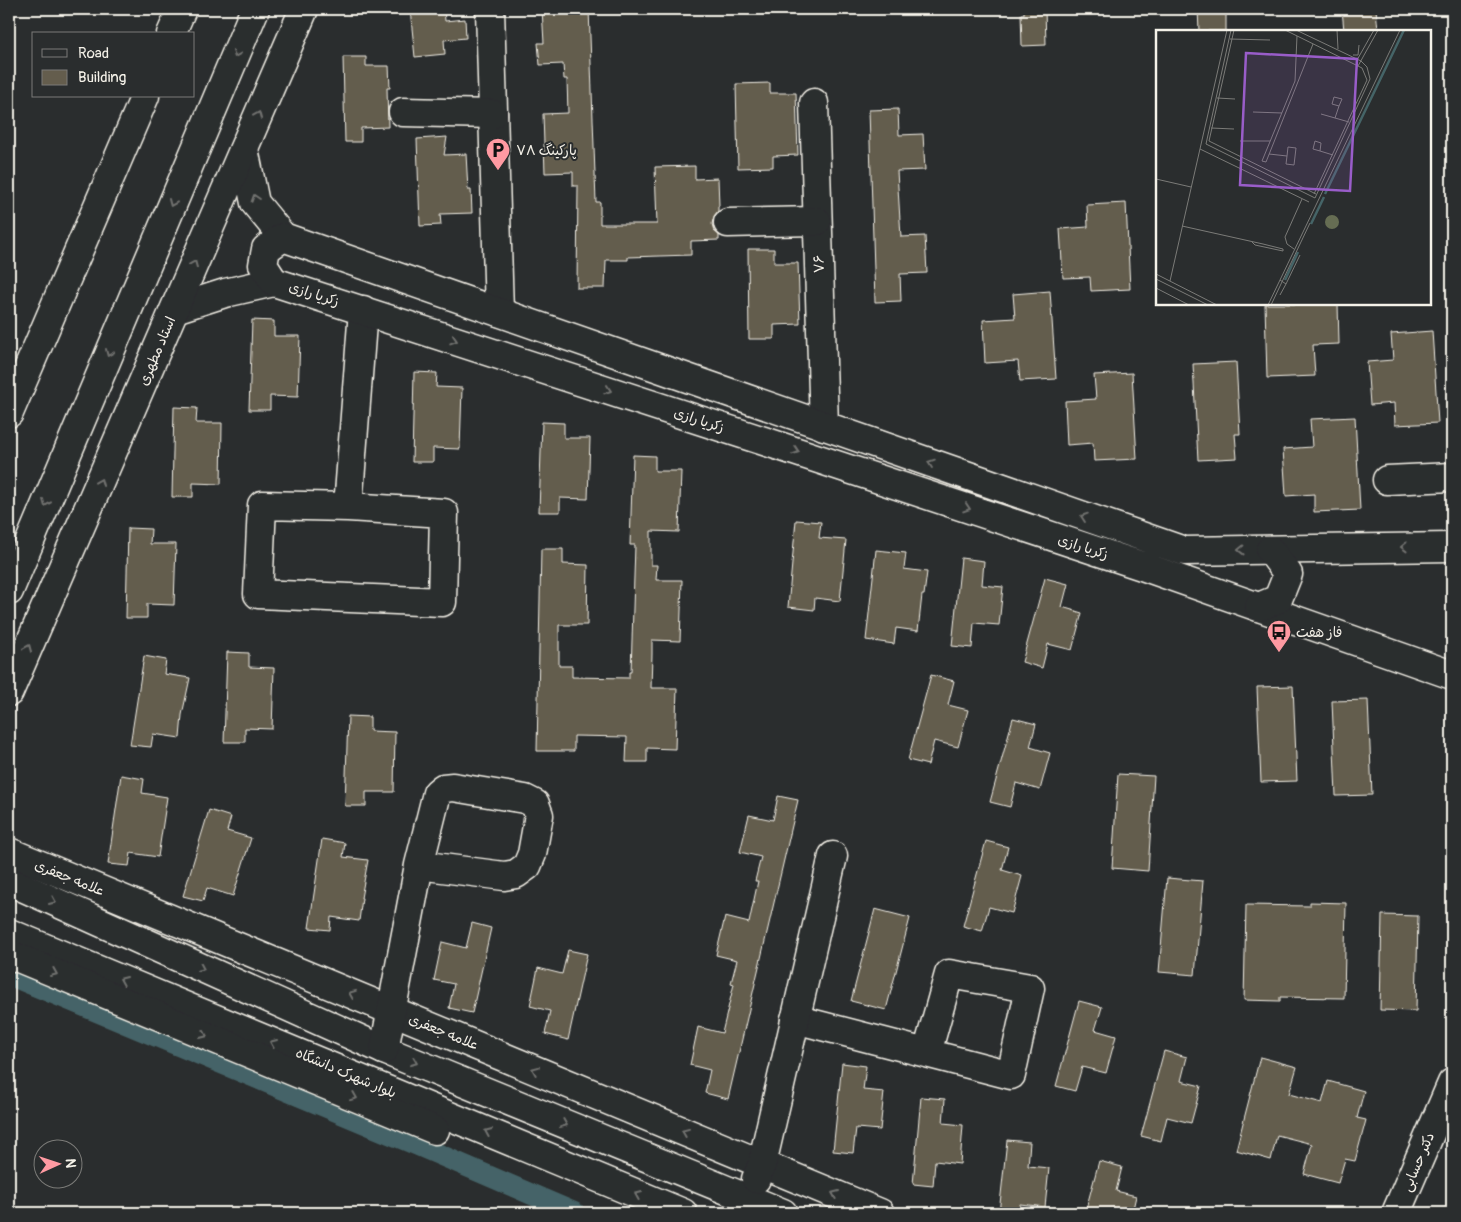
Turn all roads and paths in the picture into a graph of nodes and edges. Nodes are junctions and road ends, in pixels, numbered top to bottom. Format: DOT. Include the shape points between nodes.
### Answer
graph roads {
  1 [pos="182,9"];
  2 [pos="255,9"];
  3 [pos="304,9"];
  4 [pos="490,9"];
  5 [pos="172,32"];
  6 [pos="143,98"];
  7 [pos="814,103"];
  8 [pos="403,112"];
  9 [pos="493,114"];
  10 [pos="244,149"];
  11 [pos="817,221"];
  12 [pos="728,223"];
  13 [pos="283,237"];
  14 [pos="274,282"];
  15 [pos="436,290"];
  16 [pos="175,309"];
  17 [pos="363,310"];
  18 [pos="499,312"];
  19 [pos="423,330"];
  20 [pos="781,411"];
  21 [pos="9,413"];
  22 [pos="824,426"];
  23 [pos="770,443"];
  24 [pos="1452,477"];
  25 [pos="1387,480"];
  26 [pos="348,507"];
  27 [pos="1452,546"];
  28 [pos="1270,550"];
  29 [pos="9,591"];
  30 [pos="1259,607"];
  31 [pos="1452,675"];
  32 [pos="9,692"];
  33 [pos="9,852"];
  34 [pos="833,856"];
  35 [pos="419,865"];
  36 [pos="9,881"];
  37 [pos="9,933"];
  38 [pos="9,954"];
  39 [pos="392,1010"];
  40 [pos="796,1019"];
  41 [pos="384,1050"];
  42 [pos="928,1053"];
  43 [pos="1452,1083"];
  44 [pos="762,1164"];
  45 [pos="748,1199"];
  46 [pos="1403,1211"];
  47 [pos="635,1213"];
  48 [pos="683,1213"];
  49 [pos="783,1213"];
  50 [pos="880,1213"];
  1 -- 5 [label="street"];
  2 -- 29 [label="street, one-way"];
  10 -- 3 [label="street, استاد مطهری, one-way"];
  4 -- 9 [label="street"];
  6 -- 21 [label="street"];
  7 -- 11 [label="street, ۷۶"];
  8 -- 9 [label="street"];
  9 -- 18 [label="street"];
  13 -- 10 [label="street, one-way" via="255,203"];
  16 -- 10 [label="street, استاد مطهری, one-way"];
  11 -- 12 [label="street"];
  11 -- 22 [label="street, ۷۶"];
  13 -- 14 [label="street, زکریا رازی" via="266,249 263,265"];
  13 -- 15 [label="street, زکریا رازی"];
  14 -- 16 [label="street"];
  14 -- 17 [label="street, زکریا رازی"];
  15 -- 18 [label="street, زکریا رازی"];
  15 -- 19 [label="street"];
  32 -- 16 [label="street, استاد مطهری, one-way"];
  17 -- 19 [label="street, زکریا رازی"];
  17 -- 26 [label="street"];
  18 -- 20 [label="street, زکریا رازی"];
  19 -- 23 [label="street, زکریا رازی, one-way"];
  20 -- 22 [label="street, زکریا رازی"];
  20 -- 23 [label="street"];
  28 -- 22 [label="street, زکریا رازی, one-way" via="1184,551"];
  23 -- 30 [label="street, زکریا رازی, one-way"];
  24 -- 25 [label="street"];
  26 -- 26 [label="street" via="444,513 442,602 258,594 262,505"];
  27 -- 28 [label="street, زکریا رازی, one-way"];
  28 -- 30 [label="street" via="1288,574 1278,599"];
  30 -- 31 [label="street, زکریا رازی"];
  39 -- 33 [label="street, علامه جعفری, one-way"];
  34 -- 40 [label="street"];
  35 -- 35 [label="street" via="504,876 516,874 527,866 532,854 539,815 535,804 525,799 443,788 437,793 433,805"];
  35 -- 39 [label="street"];
  36 -- 41 [label="street, علامه جعفری, one-way"];
  48 -- 37 [label="street, بلوار شهرک دانشگاه, one-way"];
  38 -- 47 [label="street, بلوار شهرک دانشگاه, one-way"];
  39 -- 41 [label="street"];
  44 -- 39 [label="street, علامه جعفری, one-way"];
  40 -- 42 [label="street"];
  40 -- 44 [label="street"];
  41 -- 45 [label="street, علامه جعفری, one-way"];
  43 -- 46 [label="street, دکتر حسابی"];
  44 -- 45 [label="street"];
  50 -- 44 [label="street, علامه جعفری, one-way"];
  45 -- 49 [label="street, علامه جعفری"];
}
